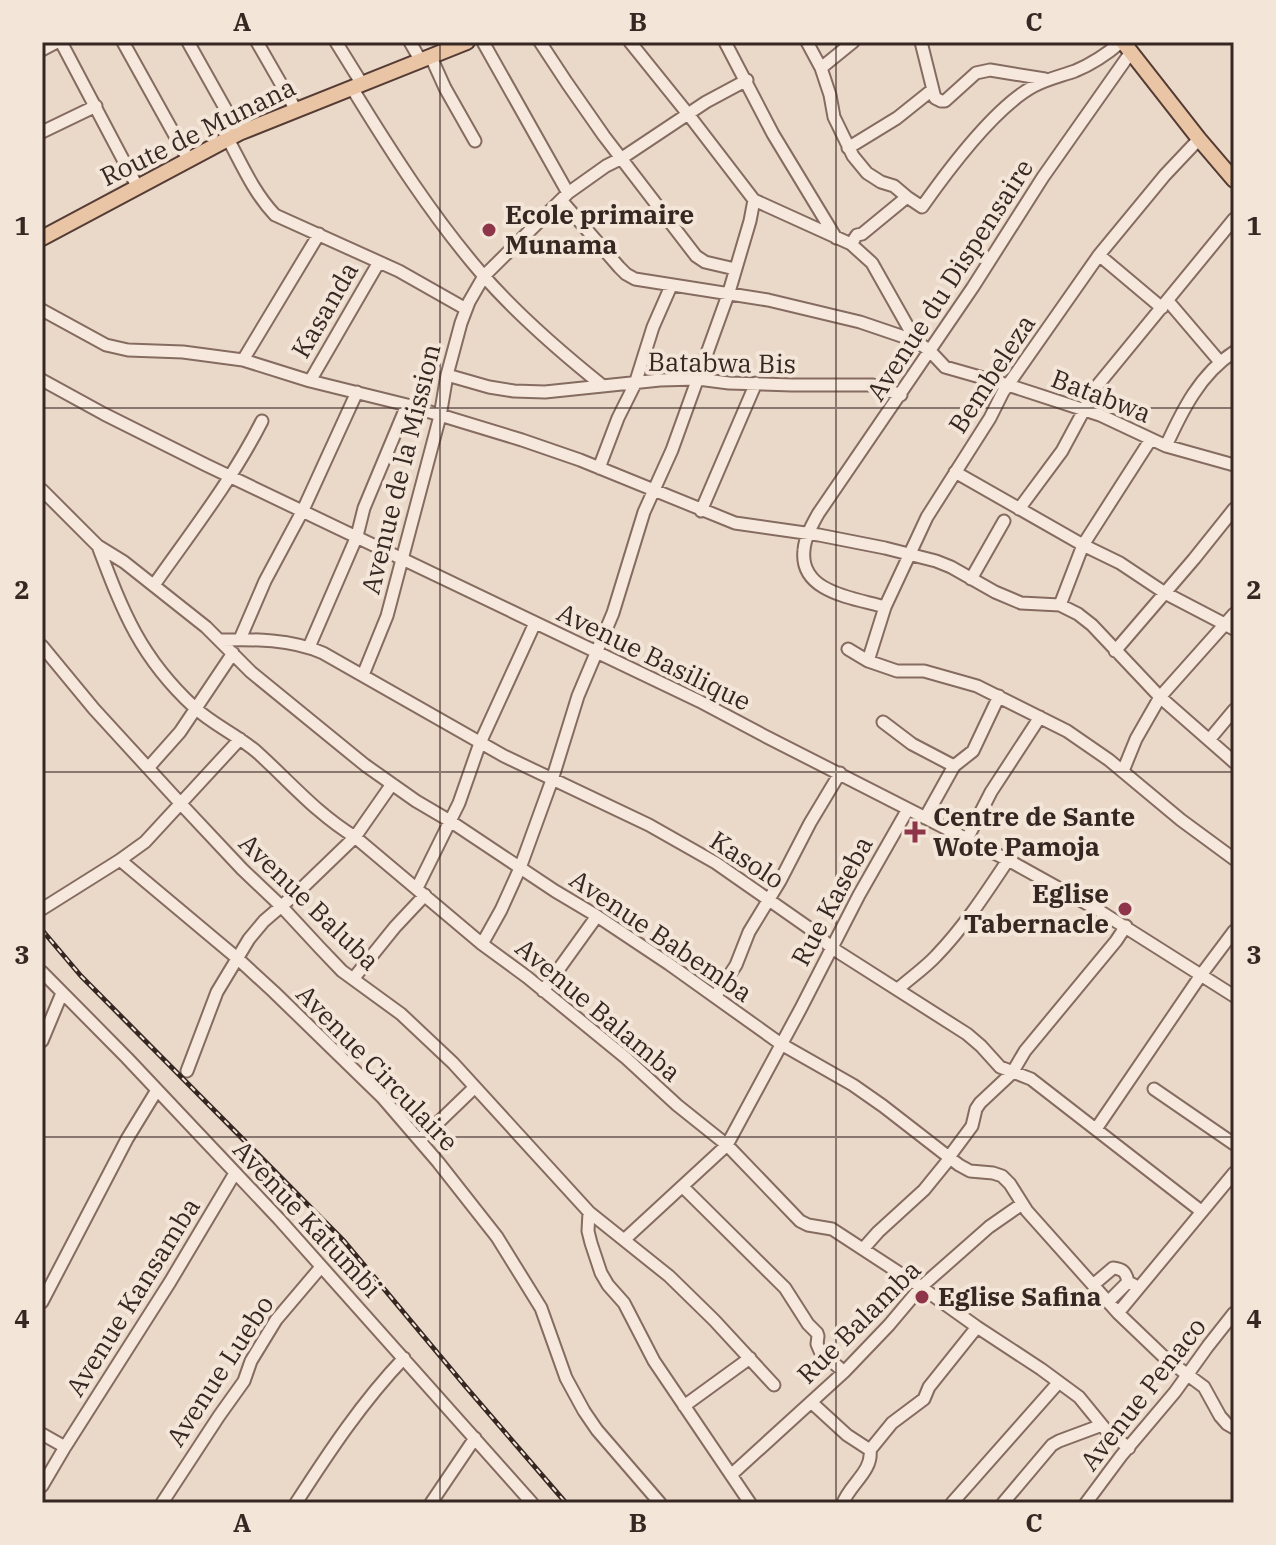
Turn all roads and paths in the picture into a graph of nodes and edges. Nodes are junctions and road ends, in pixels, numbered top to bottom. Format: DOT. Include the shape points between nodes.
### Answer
graph roads {
  1 [pos="59,42"];
  2 [pos="123,42"];
  3 [pos="188,42"];
  4 [pos="257,42"];
  5 [pos="336,42"];
  6 [pos="410,42"];
  7 [pos="467,42"];
  8 [pos="483,42"];
  9 [pos="540,42"];
  10 [pos="630,42"];
  11 [pos="725,42"];
  12 [pos="807,42"];
  13 [pos="853,42"];
  14 [pos="921,42"];
  15 [pos="1125,45"];
  16 [pos="42,50"];
  17 [pos="426,59"];
  18 [pos="821,68"];
  19 [pos="1049,79"];
  20 [pos="747,80"];
  21 [pos="357,86"];
  22 [pos="932,90"];
  23 [pos="96,106"];
  24 [pos="296,110"];
  25 [pos="688,114"];
  26 [pos="42,132"];
  27 [pos="233,136"];
  28 [pos="1199,139"];
  29 [pos="475,141"];
  30 [pos="848,148"];
  31 [pos="622,158"];
  32 [pos="188,159"];
  33 [pos="1234,180"];
  34 [pos="137,186"];
  35 [pos="564,196"];
  36 [pos="907,197"];
  37 [pos="754,200"];
  38 [pos="1234,219"];
  39 [pos="319,234"];
  40 [pos="42,238"];
  41 [pos="836,238"];
  42 [pos="851,244"];
  43 [pos="1099,255"];
  44 [pos="379,262"];
  45 [pos="734,274"];
  46 [pos="484,276"];
  47 [pos="671,286"];
  48 [pos="729,292"];
  49 [pos="1165,304"];
  50 [pos="466,309"];
  51 [pos="42,310"];
  52 [pos="916,341"];
  53 [pos="930,351"];
  54 [pos="1234,352"];
  55 [pos="243,360"];
  56 [pos="1220,362"];
  57 [pos="447,375"];
  58 [pos="698,379"];
  59 [pos="42,380"];
  60 [pos="310,381"];
  61 [pos="756,383"];
  62 [pos="635,384"];
  63 [pos="1008,385"];
  64 [pos="603,386"];
  65 [pos="357,392"];
  66 [pos="901,395"];
  67 [pos="407,405"];
  68 [pos="1083,409"];
  69 [pos="440,416"];
  70 [pos="262,421"];
  71 [pos="1151,439"];
  72 [pos="1166,446"];
  73 [pos="1234,465"];
  74 [pos="599,468"];
  75 [pos="955,472"];
  76 [pos="232,476"];
  77 [pos="653,489"];
  78 [pos="42,490"];
  79 [pos="1019,509"];
  80 [pos="1234,509"];
  81 [pos="303,510"];
  82 [pos="701,511"];
  83 [pos="1004,521"];
  84 [pos="808,534"];
  85 [pos="357,536"];
  86 [pos="1083,545"];
  87 [pos="98,546"];
  88 [pos="910,555"];
  89 [pos="403,558"];
  90 [pos="971,579"];
  91 [pos="154,585"];
  92 [pos="1165,593"];
  93 [pos="1060,605"];
  94 [pos="885,607"];
  95 [pos="1234,614"];
  96 [pos="535,623"];
  97 [pos="1230,627"];
  98 [pos="240,639"];
  99 [pos="220,640"];
  100 [pos="42,646"];
  101 [pos="309,647"];
  102 [pos="848,649"];
  103 [pos="1115,651"];
  104 [pos="233,653"];
  105 [pos="596,653"];
  106 [pos="868,661"];
  107 [pos="363,675"];
  108 [pos="999,696"];
  109 [pos="1160,697"];
  110 [pos="196,709"];
  111 [pos="1234,710"];
  112 [pos="1040,717"];
  113 [pos="883,722"];
  114 [pos="240,739"];
  115 [pos="1209,740"];
  116 [pos="480,743"];
  117 [pos="1234,762"];
  118 [pos="954,766"];
  119 [pos="148,768"];
  120 [pos="1123,771"];
  121 [pos="840,773"];
  122 [pos="552,780"];
  123 [pos="392,784"];
  124 [pos="181,804"];
  125 [pos="908,809"];
  126 [pos="925,818"];
  127 [pos="450,821"];
  128 [pos="355,837"];
  129 [pos="967,839"];
  130 [pos="1234,859"];
  131 [pos="120,860"];
  132 [pos="1008,860"];
  133 [pos="520,868"];
  134 [pos="421,891"];
  135 [pos="769,899"];
  136 [pos="282,907"];
  137 [pos="42,909"];
  138 [pos="597,916"];
  139 [pos="1126,926"];
  140 [pos="1234,931"];
  141 [pos="482,944"];
  142 [pos="832,948"];
  143 [pos="237,958"];
  144 [pos="42,972"];
  145 [pos="1201,975"];
  146 [pos="353,979"];
  147 [pos="898,989"];
  148 [pos="543,991"];
  149 [pos="62,993"];
  150 [pos="1234,996"];
  151 [pos="715,997"];
  152 [pos="43,1034"];
  153 [pos="781,1044"];
  154 [pos="187,1071"];
  155 [pos="1012,1073"];
  156 [pos="475,1087"];
  157 [pos="1154,1089"];
  158 [pos="157,1090"];
  159 [pos="1096,1129"];
  160 [pos="420,1140"];
  161 [pos="1234,1144"];
  162 [pos="727,1145"];
  163 [pos="950,1157"];
  164 [pos="235,1173"];
  165 [pos="1234,1173"];
  166 [pos="683,1187"];
  167 [pos="1022,1204"];
  168 [pos="1201,1211"];
  169 [pos="589,1212"];
  170 [pos="624,1240"];
  171 [pos="863,1249"];
  172 [pos="321,1267"];
  173 [pos="1093,1285"];
  174 [pos="1133,1286"];
  175 [pos="921,1287"];
  176 [pos="42,1302"];
  177 [pos="1108,1302"];
  178 [pos="1118,1313"];
  179 [pos="1234,1313"];
  180 [pos="977,1327"];
  181 [pos="404,1358"];
  182 [pos="750,1358"];
  183 [pos="844,1372"];
  184 [pos="1188,1375"];
  185 [pos="1059,1382"];
  186 [pos="774,1385"];
  187 [pos="811,1402"];
  188 [pos="684,1406"];
  189 [pos="1102,1425"];
  190 [pos="1234,1428"];
  191 [pos="42,1434"];
  192 [pos="475,1438"];
  193 [pos="65,1447"];
  194 [pos="1129,1448"];
  195 [pos="870,1450"];
  196 [pos="731,1475"];
  197 [pos="42,1486"];
  198 [pos="162,1503"];
  199 [pos="296,1503"];
  200 [pos="431,1503"];
  201 [pos="532,1503"];
  202 [pos="660,1503"];
  203 [pos="750,1503"];
  204 [pos="843,1503"];
  205 [pos="952,1503"];
  206 [pos="1003,1503"];
  207 [pos="1086,1503"];
  1 -- 16 [label="street"];
  1 -- 23 [label="street"];
  2 -- 32 [label="street"];
  3 -- 27 [label="street"];
  4 -- 24 [label="street"];
  5 -- 21 [label="street"];
  6 -- 17 [label="street"];
  7 -- 17 [label="main road, Route de Munana"];
  8 -- 35 [label="street, Batabwa"];
  9 -- 31 [label="street"];
  10 -- 25 [label="street"];
  11 -- 20 [label="street"];
  12 -- 18 [label="street"];
  13 -- 18 [label="street"];
  14 -- 22 [label="street"];
  15 -- 19 [label="street"];
  15 -- 28 [label="main road"];
  15 -- 53 [label="street, Avenue du Dispensaire"];
  17 -- 21 [label="main road, Route de Munana"];
  17 -- 29 [label="street"];
  18 -- 30 [label="street"];
  19 -- 22 [label="street" via="990,70 976,73 945,101 935,98"];
  19 -- 36 [label="street" via="993,119 922,207"];
  20 -- 25 [label="street"];
  20 -- 41 [label="street" via="780,147"];
  21 -- 24 [label="main road, Route de Munana"];
  21 -- 46 [label="street" via="405,174"];
  22 -- 30 [label="street"];
  23 -- 26 [label="street"];
  23 -- 34 [label="street"];
  24 -- 27 [label="main road, Route de Munana"];
  25 -- 31 [label="street"];
  25 -- 37 [label="street"];
  27 -- 32 [label="main road, Route de Munana"];
  27 -- 39 [label="street" via="264,203 275,215"];
  28 -- 33 [label="main road"];
  28 -- 43 [label="street, Bembeleza"];
  30 -- 36 [label="street" via="867,173"];
  31 -- 35 [label="street"];
  31 -- 45 [label="street" via="696,256"];
  32 -- 34 [label="main road, Route de Munana"];
  34 -- 40 [label="main road, Route de Munana"];
  35 -- 46 [label="street, Avenue de la Mission"];
  35 -- 47 [label="street, Batabwa" via="626,274"];
  36 -- 42 [label="street"];
  37 -- 41 [label="street"];
  37 -- 45 [label="street"];
  38 -- 49 [label="street"];
  39 -- 44 [label="street"];
  39 -- 55 [label="street"];
  41 -- 42 [label="street"];
  42 -- 52 [label="street" via="872,263"];
  43 -- 49 [label="street"];
  43 -- 63 [label="street, Bembeleza"];
  44 -- 50 [label="street"];
  44 -- 60 [label="street, Kasanda"];
  45 -- 48 [label="street"];
  46 -- 50 [label="street, Avenue de la Mission"];
  46 -- 64 [label="street"];
  47 -- 48 [label="street, Batabwa"];
  47 -- 62 [label="street"];
  48 -- 52 [label="street, Batabwa" via="860,322"];
  48 -- 58 [label="street"];
  49 -- 56 [label="street"];
  49 -- 68 [label="street" via="1104,375"];
  50 -- 57 [label="street, Avenue de la Mission"];
  51 -- 55 [label="street" via="106,345"];
  52 -- 53 [label="street, Batabwa"];
  53 -- 63 [label="street, Batabwa" via="945,367"];
  53 -- 66 [label="street, Avenue du Dispensaire"];
  54 -- 56 [label="street"];
  55 -- 60 [label="street"];
  56 -- 72 [label="street" via="1182,410"];
  57 -- 64 [label="street, Batabwa Bis" via="514,391"];
  57 -- 69 [label="street, Avenue de la Mission"];
  58 -- 61 [label="street, Batabwa Bis"];
  58 -- 62 [label="street, Batabwa Bis"];
  58 -- 77 [label="street"];
  59 -- 76 [label="street, Avenue Basilique"];
  60 -- 65 [label="street"];
  61 -- 66 [label="street, Batabwa Bis" via="873,385"];
  61 -- 82 [label="street"];
  62 -- 64 [label="street, Batabwa Bis"];
  62 -- 74 [label="street"];
  63 -- 68 [label="street, Batabwa"];
  63 -- 75 [label="street, Bembeleza"];
  65 -- 67 [label="street"];
  65 -- 81 [label="street"];
  66 -- 84 [label="street, Avenue du Dispensaire"];
  67 -- 69 [label="street"];
  67 -- 85 [label="street"];
  68 -- 71 [label="street, Batabwa"];
  68 -- 79 [label="street" via="1062,451"];
  69 -- 74 [label="street"];
  69 -- 89 [label="street, Avenue de la Mission"];
  70 -- 76 [label="street"];
  71 -- 72 [label="street, Batabwa"];
  71 -- 86 [label="street"];
  72 -- 73 [label="street, Batabwa"];
  74 -- 77 [label="street"];
  75 -- 79 [label="street"];
  75 -- 88 [label="street, Bembeleza"];
  76 -- 81 [label="street, Avenue Basilique"];
  76 -- 91 [label="street"];
  77 -- 82 [label="street"];
  77 -- 105 [label="street"];
  78 -- 87 [label="street, Avenue Babemba"];
  79 -- 86 [label="street"];
  80 -- 92 [label="street"];
  81 -- 85 [label="street, Avenue Basilique"];
  81 -- 98 [label="street"];
  82 -- 84 [label="street" via="735,523"];
  83 -- 90 [label="street"];
  84 -- 88 [label="street"];
  84 -- 94 [label="street" via="803,551 810,578 837,593"];
  85 -- 89 [label="street, Avenue Basilique"];
  85 -- 101 [label="street"];
  86 -- 92 [label="street"];
  86 -- 93 [label="street"];
  87 -- 91 [label="street, Avenue Babemba"];
  87 -- 110 [label="street, Avenue Balamba" via="139,642"];
  88 -- 90 [label="street"];
  88 -- 94 [label="street, Bembeleza"];
  89 -- 96 [label="street, Avenue Basilique"];
  89 -- 107 [label="street, Avenue de la Mission"];
  90 -- 93 [label="street" via="1021,603"];
  91 -- 99 [label="street, Avenue Babemba"];
  92 -- 97 [label="street"];
  92 -- 103 [label="street"];
  93 -- 103 [label="street" via="1092,625"];
  94 -- 106 [label="street, Bembeleza"];
  95 -- 97 [label="street"];
  96 -- 105 [label="street, Avenue Basilique"];
  96 -- 116 [label="street"];
  97 -- 109 [label="street"];
  98 -- 99 [label="street, Kasolo"];
  98 -- 101 [label="street, Kasolo"];
  99 -- 104 [label="street, Avenue Babemba"];
  100 -- 119 [label="street, Avenue Baluba"];
  101 -- 107 [label="street, Kasolo"];
  102 -- 106 [label="street"];
  103 -- 109 [label="street"];
  104 -- 110 [label="street"];
  104 -- 123 [label="street, Avenue Babemba"];
  105 -- 121 [label="street, Avenue Basilique"];
  105 -- 122 [label="street"];
  106 -- 108 [label="street" via="897,671 950,677"];
  107 -- 116 [label="street, Kasolo"];
  108 -- 112 [label="street"];
  108 -- 118 [label="street" via="973,751"];
  109 -- 115 [label="street"];
  109 -- 120 [label="street"];
  110 -- 114 [label="street, Avenue Balamba"];
  110 -- 119 [label="street"];
  111 -- 115 [label="street"];
  112 -- 120 [label="street"];
  112 -- 129 [label="street"];
  113 -- 118 [label="street"];
  114 -- 124 [label="street"];
  114 -- 128 [label="street, Avenue Balamba" via="318,811"];
  115 -- 117 [label="street"];
  116 -- 122 [label="street, Kasolo"];
  116 -- 127 [label="street"];
  118 -- 126 [label="street"];
  119 -- 124 [label="street, Avenue Baluba"];
  120 -- 130 [label="street"];
  121 -- 125 [label="street, Avenue Basilique"];
  121 -- 135 [label="street"];
  122 -- 133 [label="street"];
  122 -- 135 [label="street, Kasolo" via="649,825"];
  123 -- 127 [label="street, Avenue Babemba"];
  123 -- 128 [label="street"];
  124 -- 131 [label="street"];
  124 -- 136 [label="street, Avenue Baluba"];
  125 -- 126 [label="street, Avenue Basilique"];
  125 -- 142 [label="street, Rue Kaseba"];
  126 -- 129 [label="street, Avenue Basilique"];
  127 -- 133 [label="street, Avenue Babemba"];
  127 -- 134 [label="street"];
  128 -- 134 [label="street, Avenue Balamba"];
  128 -- 136 [label="street"];
  129 -- 132 [label="street, Avenue Basilique"];
  131 -- 137 [label="street"];
  131 -- 143 [label="street, Avenue Circulaire"];
  132 -- 139 [label="street, Avenue Basilique"];
  132 -- 147 [label="street" via="934,959"];
  133 -- 138 [label="street, Avenue Babemba"];
  133 -- 141 [label="street"];
  134 -- 141 [label="street, Avenue Balamba"];
  134 -- 146 [label="street"];
  135 -- 142 [label="street, Kasolo"];
  135 -- 151 [label="street"];
  136 -- 143 [label="street" via="264,921"];
  136 -- 146 [label="street, Avenue Baluba"];
  138 -- 148 [label="street"];
  138 -- 151 [label="street, Avenue Babemba"];
  139 -- 145 [label="street, Avenue Basilique"];
  139 -- 155 [label="street"];
  140 -- 145 [label="street"];
  141 -- 148 [label="street, Avenue Balamba"];
  142 -- 147 [label="street, Kasolo"];
  142 -- 153 [label="street, Rue Kaseba"];
  143 -- 154 [label="street" via="210,1007"];
  143 -- 160 [label="street, Avenue Circulaire"];
  144 -- 149 [label="street, Avenue Katumbi"];
  145 -- 150 [label="street, Avenue Basilique"];
  145 -- 159 [label="street"];
  146 -- 156 [label="street, Avenue Baluba" via="401,1014"];
  147 -- 155 [label="street, Kasolo" via="967,1034"];
  148 -- 162 [label="street, Avenue Balamba"];
  149 -- 152 [label="street"];
  149 -- 158 [label="street, Avenue Katumbi"];
  151 -- 153 [label="street, Avenue Babemba"];
  153 -- 162 [label="street, Rue Kaseba"];
  153 -- 163 [label="street, Avenue Babemba" via="853,1085"];
  155 -- 159 [label="street, Kasolo" via="1031,1079"];
  155 -- 163 [label="street" via="980,1103 972,1126"];
  156 -- 160 [label="street"];
  156 -- 169 [label="street, Avenue Baluba"];
  157 -- 161 [label="street"];
  158 -- 164 [label="street, Avenue Katumbi"];
  158 -- 176 [label="street"];
  159 -- 168 [label="street, Kasolo"];
  160 -- 202 [label="street, Avenue Circulaire" via="513,1261 541,1308 584,1411"];
  162 -- 166 [label="street, Rue Kaseba"];
  162 -- 171 [label="street, Avenue Balamba" via="800,1221 832,1229"];
  163 -- 167 [label="street, Avenue Babemba" via="970,1171 1002,1176"];
  163 -- 171 [label="street"];
  164 -- 172 [label="street, Avenue Katumbi"];
  164 -- 193 [label="street, Avenue Kansamba"];
  165 -- 168 [label="street"];
  166 -- 170 [label="street, Rue Kaseba"];
  166 -- 183 [label="street" via="785,1288 817,1333 817,1347"];
  167 -- 173 [label="street, Avenue Babemba"];
  167 -- 175 [label="street, Rue Balamba"];
  168 -- 174 [label="street"];
  169 -- 170 [label="street, Avenue Baluba"];
  169 -- 188 [label="street" via="588,1231 601,1273"];
  170 -- 182 [label="street, Avenue Baluba" via="669,1276"];
  171 -- 175 [label="street, Avenue Balamba"];
  172 -- 181 [label="street, Avenue Katumbi"];
  172 -- 198 [label="street, Avenue Luebo" via="276,1320 244,1381"];
  173 -- 174 [label="street" via="1113,1268 1122,1269"];
  173 -- 177 [label="street, Avenue Babemba"];
  174 -- 177 [label="street"];
  174 -- 178 [label="street"];
  175 -- 180 [label="street, Avenue Balamba"];
  175 -- 183 [label="street, Rue Balamba"];
  177 -- 178 [label="street, Avenue Babemba"];
  178 -- 184 [label="street, Avenue Babemba"];
  179 -- 184 [label="street, Avenue Penaco"];
  180 -- 185 [label="street, Avenue Balamba"];
  180 -- 195 [label="street" via="924,1399 892,1423"];
  181 -- 192 [label="street, Avenue Katumbi"];
  181 -- 199 [label="street" via="361,1407"];
  182 -- 186 [label="street, Avenue Baluba"];
  182 -- 188 [label="street"];
  183 -- 187 [label="street, Rue Balamba"];
  184 -- 190 [label="street, Avenue Babemba" via="1204,1387 1220,1416"];
  184 -- 194 [label="street, Avenue Penaco"];
  185 -- 189 [label="street, Avenue Balamba"];
  185 -- 205 [label="street"];
  187 -- 195 [label="street"];
  187 -- 196 [label="street, Rue Balamba"];
  188 -- 196 [label="street"];
  189 -- 194 [label="street, Avenue Balamba"];
  189 -- 206 [label="street" via="1052,1445"];
  191 -- 193 [label="street"];
  192 -- 200 [label="street"];
  192 -- 201 [label="street, Avenue Katumbi"];
  193 -- 197 [label="street, Avenue Kansamba"];
  194 -- 207 [label="street, Avenue Penaco"];
  195 -- 204 [label="street" via="870,1463"];
  196 -- 203 [label="street"];
}
